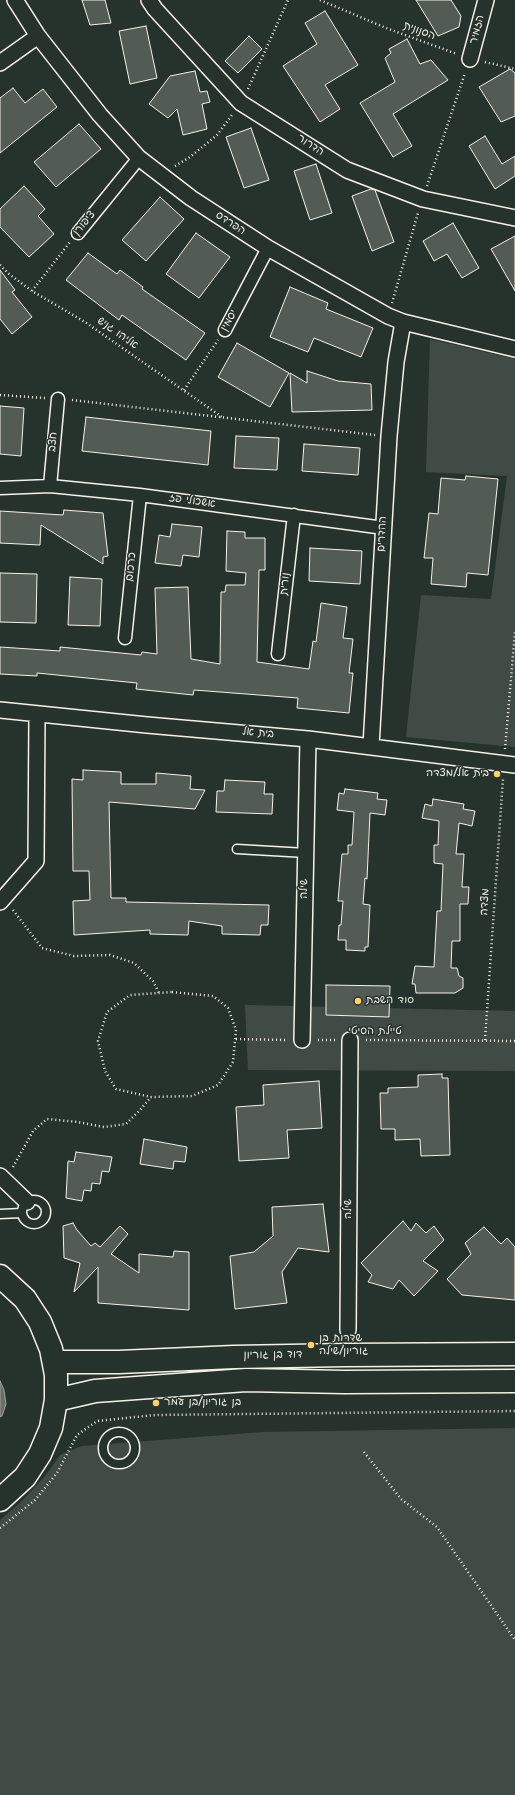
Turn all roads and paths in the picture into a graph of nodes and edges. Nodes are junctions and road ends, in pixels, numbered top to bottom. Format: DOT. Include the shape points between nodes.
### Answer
graph roads {
  1 [pos="15,0"];
  2 [pos="149,0"];
  3 [pos="320,0"];
  4 [pos="486,0"];
  5 [pos="38,36"];
  6 [pos="470,59"];
  7 [pos="0,62"];
  8 [pos="515,69"];
  9 [pos="139,158"];
  10 [pos="515,218"];
  11 [pos="78,233"];
  12 [pos="268,248"];
  13 [pos="0,265"];
  14 [pos="32,291"];
  15 [pos="403,322"];
  16 [pos="225,330"];
  17 [pos="515,349"];
  18 [pos="184,390"];
  19 [pos="0,394"];
  20 [pos="58,399"];
  21 [pos="224,418"];
  22 [pos="389,436"];
  23 [pos="50,486"];
  24 [pos="0,488"];
  25 [pos="140,495"];
  26 [pos="294,515"];
  27 [pos="384,528"];
  28 [pos="515,632"];
  29 [pos="124,638"];
  30 [pos="278,654"];
  31 [pos="513,676"];
  32 [pos="0,710"];
  33 [pos="37,714"];
  34 [pos="308,739"];
  35 [pos="371,746"];
  36 [pos="509,765"];
  37 [pos="237,849"];
  38 [pos="306,853"];
  39 [pos="2,900"];
  40 [pos="159,993"];
  41 [pos="235,1039"];
  42 [pos="302,1040"];
  43 [pos="350,1040"];
  44 [pos="485,1040"];
  45 [pos="515,1040"];
  46 [pos="151,1097"];
  47 [pos="3,1179"];
  48 [pos="24,1208"];
  49 [pos="0,1214"];
  50 [pos="0,1276"];
  51 [pos="348,1330"];
  52 [pos="515,1354"];
  53 [pos="54,1362"];
  54 [pos="515,1381"];
  55 [pos="56,1400"];
  56 [pos="515,1411"];
  57 [pos="111,1433"];
  58 [pos="77,1436"];
  59 [pos="364,1452"];
  60 [pos="0,1500"];
  61 [pos="515,1640"];
  1 -- 5 [label="street, הפרדס"];
  2 -- 10 [label="street, הדרור" via="241,103 347,170 422,199"];
  3 -- 6 [label="path, הסנונית"];
  4 -- 6 [label="street, הזמיר"];
  5 -- 7 [label="street"];
  5 -- 9 [label="street, הפרדס" via="100,115"];
  6 -- 8 [label="path, הסנונית"];
  9 -- 11 [label="street, ציפורן"];
  9 -- 12 [label="street, הפרדס" via="191,198"];
  11 -- 14 [label="path, ציפורן"];
  12 -- 15 [label="street, הפרדס"];
  12 -- 16 [label="street, יסמין"];
  13 -- 14 [label="path, אליהו גניש"];
  14 -- 18 [label="path, אליהו גניש" via="85,322"];
  15 -- 17 [label="street, הפרדס"];
  15 -- 22 [label="street, ההדרים" via="396,362"];
  16 -- 18 [label="path, יסמין"];
  18 -- 21 [label="path, אליהו גניש"];
  19 -- 20 [label="path"];
  20 -- 21 [label="path"];
  20 -- 23 [label="street, חצב"];
  21 -- 22 [label="path"];
  22 -- 27 [label="street, ההדרים"];
  23 -- 24 [label="street, אשכולי פז"];
  23 -- 25 [label="street, אשכולי פז"];
  25 -- 26 [label="street, אשכולי פז"];
  25 -- 29 [label="street, כרכום"];
  26 -- 27 [label="street, אשכולי פז"];
  26 -- 30 [label="street, נורית"];
  27 -- 35 [label="street, ההדרים"];
  28 -- 31 [label="path, מצדה"];
  31 -- 36 [label="path, מצדה"];
  32 -- 33 [label="street, בית אל"];
  33 -- 34 [label="street, בית אל"];
  33 -- 39 [label="street" via="36,861"];
  34 -- 35 [label="street, בית אל"];
  34 -- 38 [label="street, שילה"];
  35 -- 36 [label="street, בית אל"];
  36 -- 44 [label="path, מצדה"];
  37 -- 38 [label="lane"];
  38 -- 42 [label="street, שילה"];
  39 -- 40 [label="path" via="42,948 74,956 110,955 134,963 153,981"];
  40 -- 41 [label="path" via="213,996 228,1008 236,1030"];
  40 -- 46 [label="path" via="130,995 107,1012 98,1041 105,1071 116,1089"];
  41 -- 42 [label="path, טיילת הסיטי"];
  41 -- 46 [label="path" via="233,1062 218,1085 192,1096"];
  42 -- 43 [label="path, טיילת הסיטי"];
  43 -- 44 [label="path, טיילת הסיטי"];
  43 -- 51 [label="street, שילה"];
  44 -- 45 [label="path, טיילת הסיטי"];
  46 -- 47 [label="path" via="126,1124 104,1127 47,1119 33,1131"];
  47 -- 48 [label="street"];
  48 -- 49 [label="lane"];
  50 -- 53 [label="main road" via="25,1299 40,1322"];
  52 -- 53 [label="main road, דוד בן גוריון" via="337,1355"];
  53 -- 55 [label="main road"];
  54 -- 55 [label="main road, דוד בן גוריון" via="246,1380 95,1391"];
  55 -- 60 [label="main road" via="51,1428 40,1454 25,1477"];
  56 -- 58 [label="path" via="163,1415 97,1421"];
  57 -- 57 [label="lane" via="104,1442 106,1457 116,1464 127,1462 135,1453 134,1440 122,1432"];
  59 -- 61 [label="path" via="401,1500 437,1527"];
}
